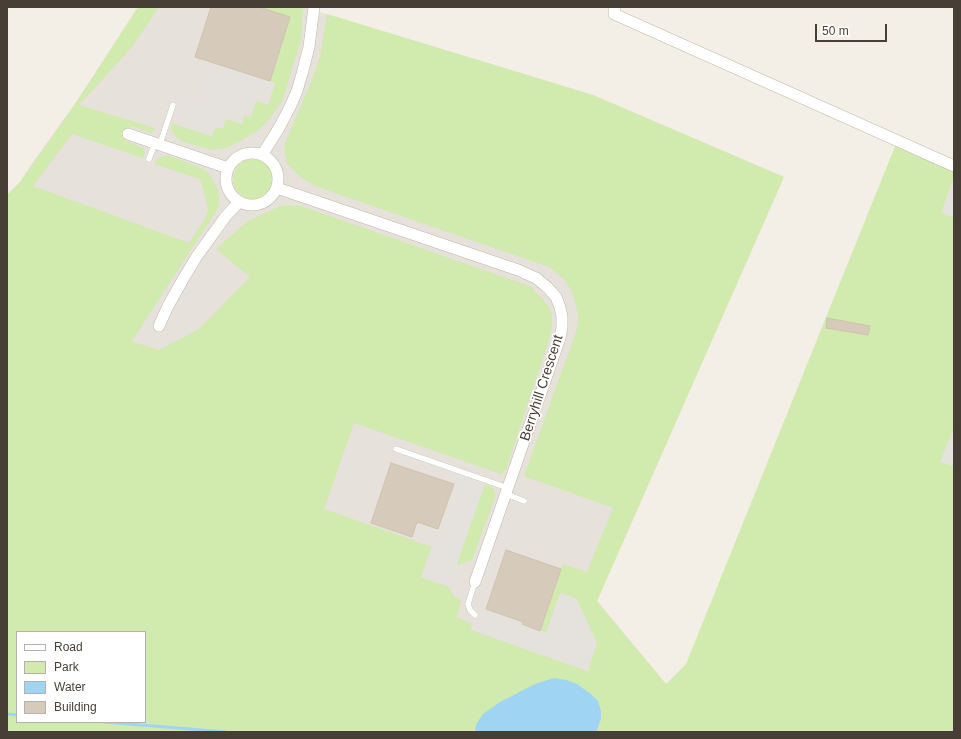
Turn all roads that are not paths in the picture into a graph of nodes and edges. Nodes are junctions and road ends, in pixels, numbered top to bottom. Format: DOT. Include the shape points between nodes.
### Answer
graph roads {
  1 [pos="314,7"];
  2 [pos="614,7"];
  3 [pos="173,105"];
  4 [pos="128,134"];
  5 [pos="158,143"];
  6 [pos="262,155"];
  7 [pos="149,159"];
  8 [pos="954,166"];
  9 [pos="228,168"];
  10 [pos="277,188"];
  11 [pos="239,202"];
  12 [pos="159,326"];
  13 [pos="396,449"];
  14 [pos="507,491"];
  15 [pos="524,501"];
  16 [pos="475,582"];
  17 [pos="475,616"];
  1 -- 6 [label="street" via="309,47 297,90 279,128"];
  2 -- 8 [label="street" via="614,14"];
  3 -- 5 [label="lane"];
  4 -- 5 [label="street"];
  5 -- 7 [label="lane"];
  5 -- 9 [label="street"];
  6 -- 9 [label="street" via="246,153 232,161"];
  6 -- 10 [label="street" via="269,159 278,172"];
  9 -- 11 [label="street" via="228,191 232,198"];
  10 -- 11 [label="street" via="265,202 257,205 248,206"];
  10 -- 14 [label="street, Berryhill Crescent" via="518,270 536,278 556,297 562,316 560,338"];
  11 -- 12 [label="street" via="196,256"];
  13 -- 14 [label="lane"];
  14 -- 15 [label="lane"];
  14 -- 16 [label="street, Berryhill Crescent"];
  16 -- 17 [label="lane" via="468,604"];
}
